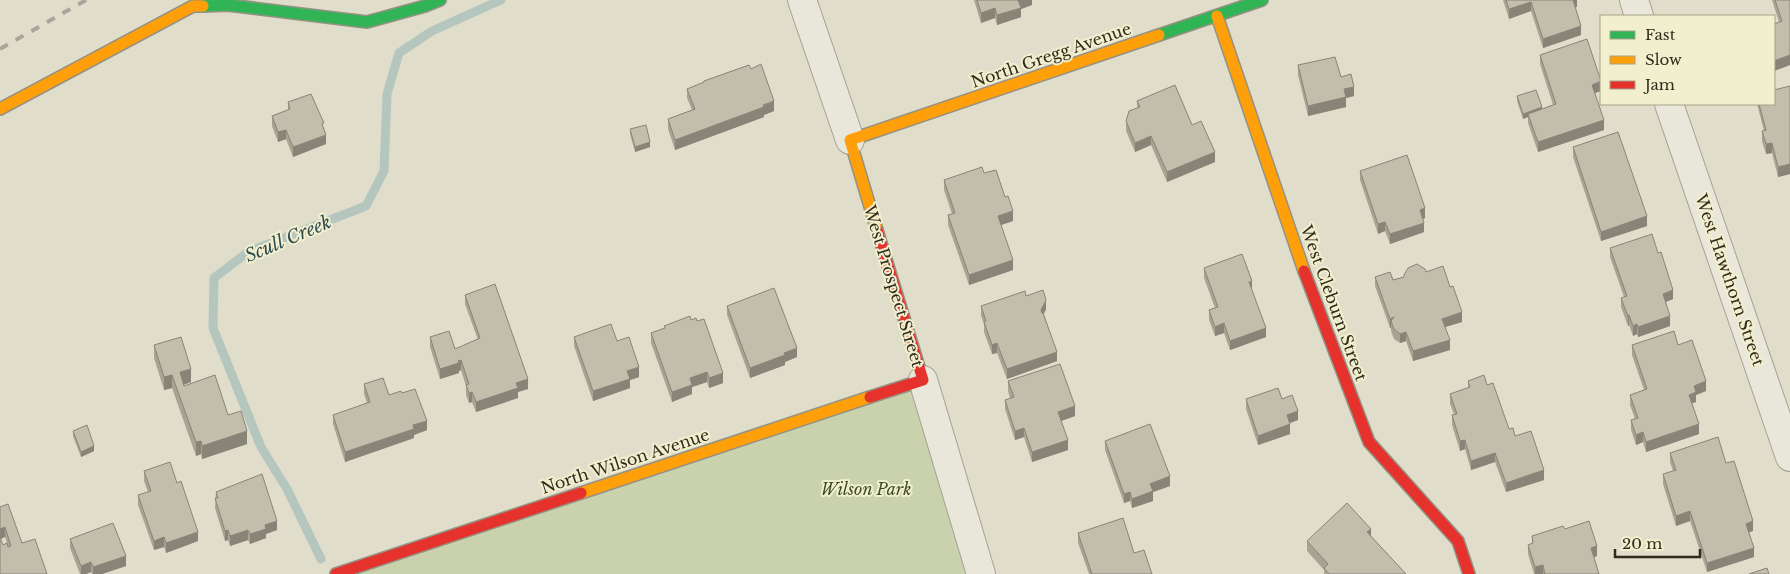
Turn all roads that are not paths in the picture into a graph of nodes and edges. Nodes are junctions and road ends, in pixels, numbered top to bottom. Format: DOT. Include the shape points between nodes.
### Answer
graph roads {
  1 [pos="440,0"];
  2 [pos="802,0"];
  3 [pos="1262,0"];
  4 [pos="1634,0"];
  5 [pos="1639,15"];
  6 [pos="1217,16"];
  7 [pos="1669,105"];
  8 [pos="0,109"];
  9 [pos="850,140"];
  10 [pos="923,380"];
  11 [pos="1790,457"];
  12 [pos="336,574"];
  13 [pos="981,574"];
  14 [pos="1469,574"];
  1 -- 8 [label="street" via="367,22 228,5 193,6"];
  2 -- 9 [label="street, West Prospect Street"];
  3 -- 6 [label="street, North Gregg Avenue"];
  4 -- 5 [label="street"];
  6 -- 9 [label="street, North Gregg Avenue"];
  6 -- 14 [label="street, West Cleburn Street" via="1313,298 1369,442 1458,541"];
  7 -- 11 [label="street, West Hawthorn Street"];
  9 -- 10 [label="street, West Prospect Street"];
  10 -- 12 [label="street, North Wilson Avenue"];
  10 -- 13 [label="street, West Prospect Street"];
}
